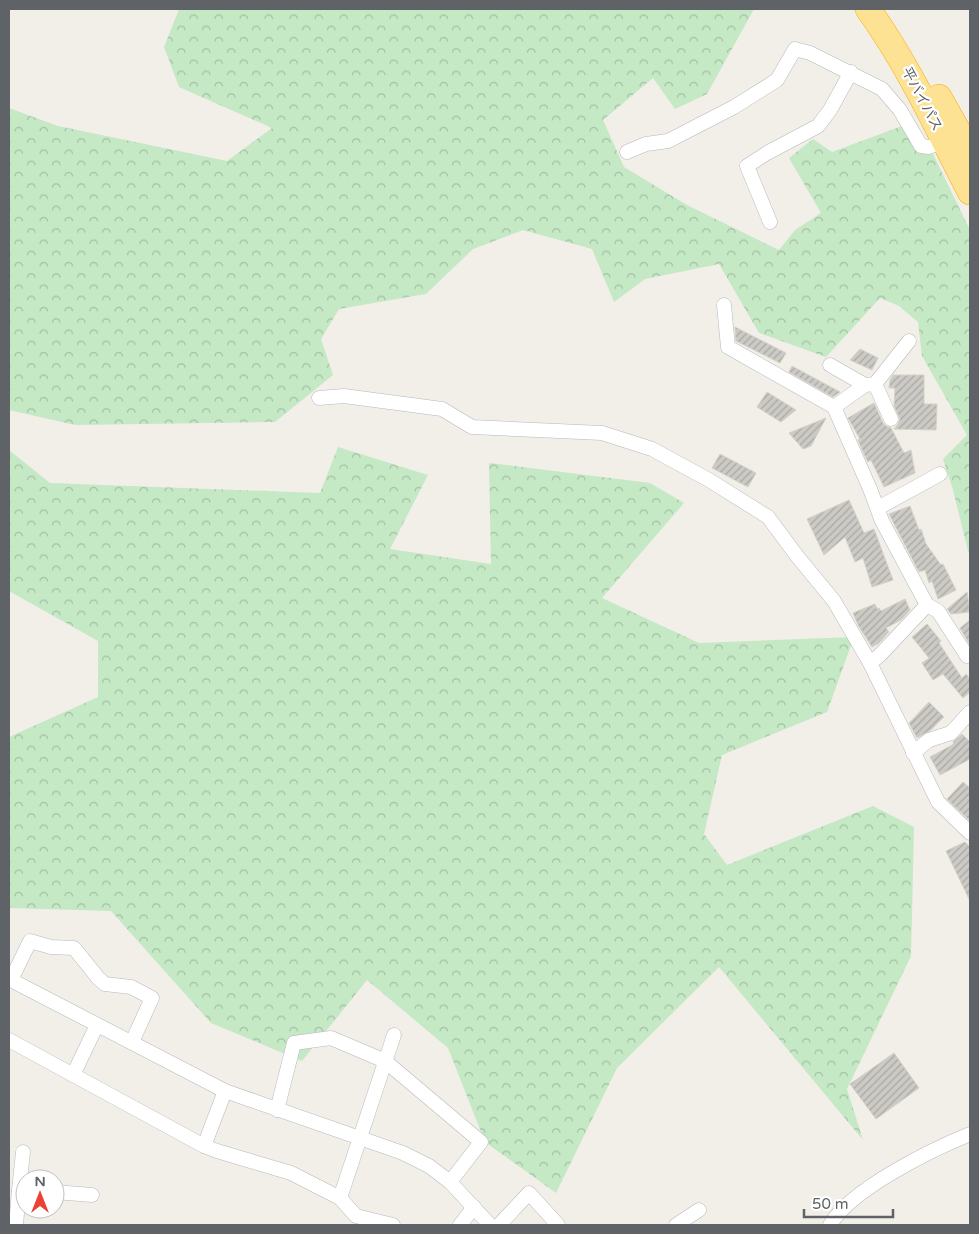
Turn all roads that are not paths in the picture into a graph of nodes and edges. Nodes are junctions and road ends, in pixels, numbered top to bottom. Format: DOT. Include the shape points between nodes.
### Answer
graph roads {
  1 [pos="868,9"];
  2 [pos="887,9"];
  3 [pos="851,72"];
  4 [pos="961,140"];
  5 [pos="627,152"];
  6 [pos="970,192"];
  7 [pos="770,222"];
  8 [pos="724,305"];
  9 [pos="909,341"];
  10 [pos="830,364"];
  11 [pos="870,385"];
  12 [pos="319,398"];
  13 [pos="834,408"];
  14 [pos="892,419"];
  15 [pos="940,474"];
  16 [pos="878,508"];
  17 [pos="927,605"];
  18 [pos="967,656"];
  19 [pos="870,663"];
  20 [pos="970,712"];
  21 [pos="913,753"];
  22 [pos="970,833"];
  23 [pos="10,979"];
  24 [pos="97,1025"];
  25 [pos="394,1035"];
  26 [pos="9,1040"];
  27 [pos="132,1042"];
  28 [pos="385,1062"];
  29 [pos="73,1075"];
  30 [pos="225,1091"];
  31 [pos="276,1110"];
  32 [pos="970,1134"];
  33 [pos="360,1137"];
  34 [pos="204,1146"];
  35 [pos="23,1152"];
  36 [pos="23,1169"];
  37 [pos="450,1182"];
  38 [pos="65,1193"];
  39 [pos="92,1195"];
  40 [pos="340,1198"];
  41 [pos="474,1207"];
  42 [pos="696,1216"];
  43 [pos="393,1225"];
  44 [pos="460,1225"];
  45 [pos="490,1225"];
  46 [pos="499,1225"];
  47 [pos="558,1225"];
  48 [pos="676,1225"];
  49 [pos="830,1225"];
  1 -- 4 [label="highway, 平バイパス" via="891,42 931,114"];
  2 -- 4 [label="highway, 平バイパス"];
  3 -- 4 [label="street" via="882,89 900,110 921,146"];
  3 -- 5 [label="street" via="795,49 777,80 734,107 668,141 646,144"];
  3 -- 7 [label="street" via="818,126 746,166"];
  4 -- 6 [label="highway, 平バイパス"];
  8 -- 13 [label="street" via="728,347"];
  9 -- 11 [label="street"];
  10 -- 11 [label="street"];
  11 -- 13 [label="street"];
  11 -- 14 [label="street"];
  12 -- 19 [label="street" via="344,396 442,409 472,428 602,433 652,449 768,517 834,601"];
  13 -- 16 [label="street"];
  15 -- 16 [label="street"];
  16 -- 17 [label="street"];
  17 -- 18 [label="street" via="938,611"];
  17 -- 19 [label="street"];
  19 -- 21 [label="street"];
  20 -- 21 [label="street" via="952,733 929,740"];
  21 -- 22 [label="street" via="938,802"];
  23 -- 24 [label="street"];
  23 -- 27 [label="street" via="30,941 50,947 74,948 105,984 131,987 152,998"];
  24 -- 27 [label="street"];
  24 -- 29 [label="street"];
  25 -- 28 [label="street"];
  26 -- 29 [label="street"];
  27 -- 30 [label="street"];
  28 -- 31 [label="street" via="331,1038 294,1043"];
  28 -- 33 [label="street"];
  28 -- 37 [label="street" via="481,1142"];
  29 -- 34 [label="street"];
  30 -- 31 [label="street"];
  30 -- 34 [label="street"];
  31 -- 33 [label="street"];
  32 -- 49 [label="street" via="903,1166 849,1204"];
  33 -- 37 [label="street" via="403,1153 429,1166"];
  33 -- 40 [label="street"];
  34 -- 40 [label="street" via="291,1173"];
  35 -- 36 [label="street"];
  37 -- 41 [label="street"];
  38 -- 39 [label="street"];
  40 -- 43 [label="street" via="356,1216"];
  41 -- 44 [label="street"];
  41 -- 45 [label="street"];
  42 -- 48 [label="street"];
  46 -- 47 [label="street" via="529,1193"];
}
